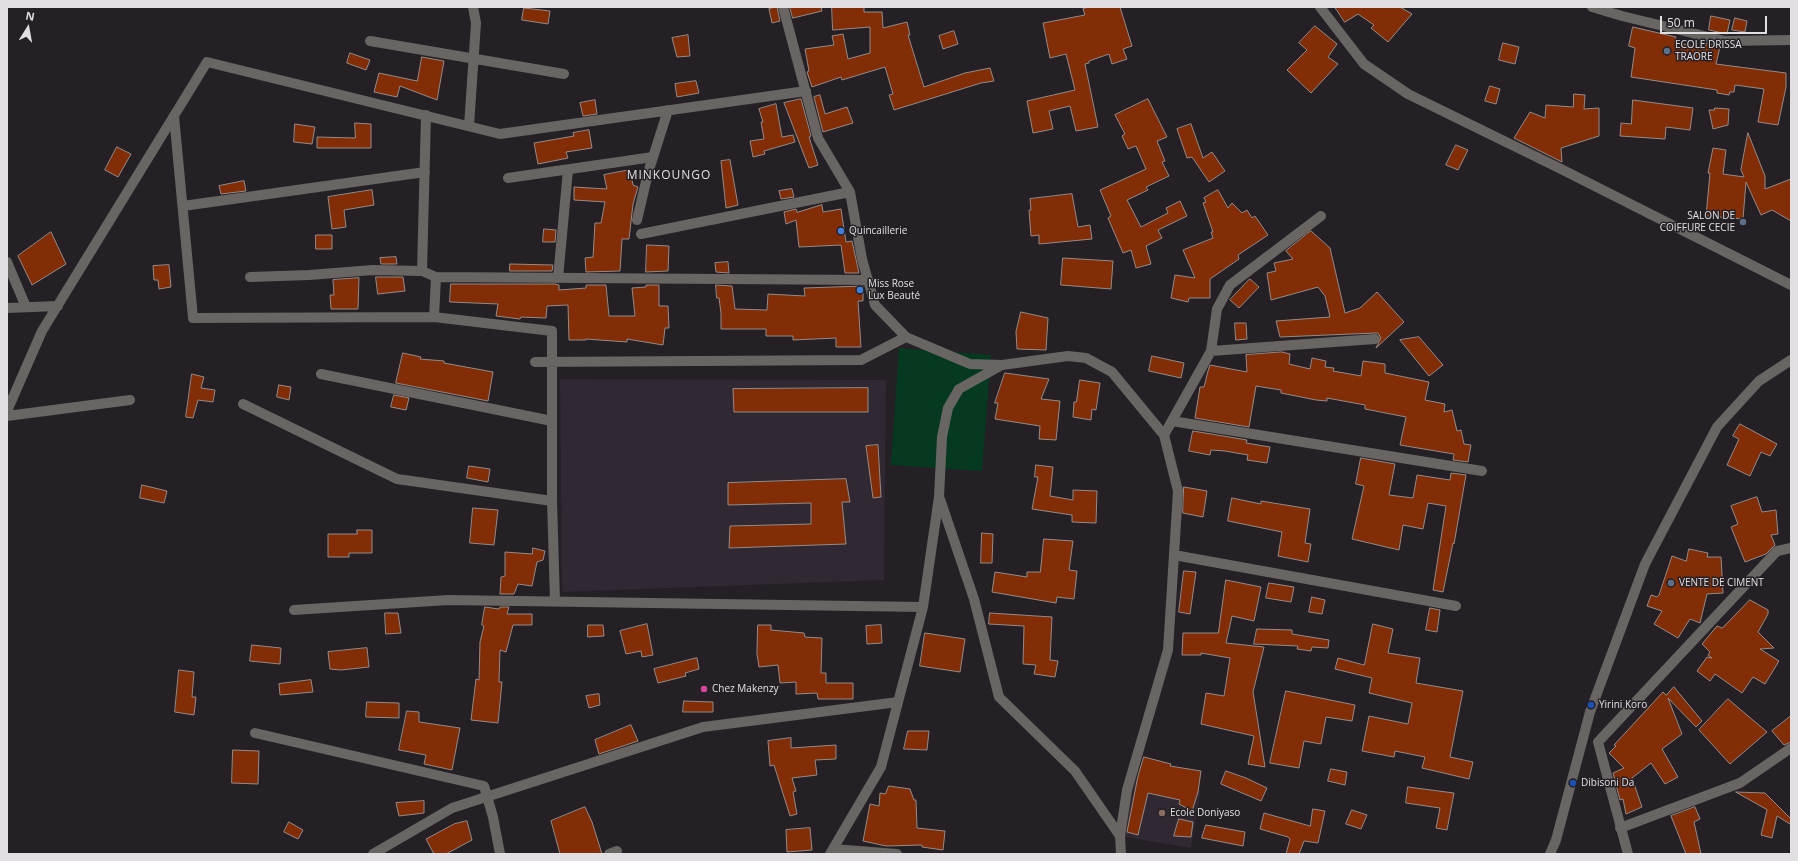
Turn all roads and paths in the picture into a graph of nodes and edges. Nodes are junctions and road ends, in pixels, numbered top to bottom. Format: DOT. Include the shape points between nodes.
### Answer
graph roads {
  1 [pos="473,7"];
  2 [pos="783,7"];
  3 [pos="1320,7"];
  4 [pos="1592,7"];
  5 [pos="1624,12"];
  6 [pos="1791,40"];
  7 [pos="370,41"];
  8 [pos="474,58"];
  9 [pos="564,74"];
  10 [pos="806,91"];
  11 [pos="668,110"];
  12 [pos="426,115"];
  13 [pos="174,116"];
  14 [pos="469,126"];
  15 [pos="653,157"];
  16 [pos="568,170"];
  17 [pos="425,172"];
  18 [pos="508,178"];
  19 [pos="850,192"];
  20 [pos="183,206"];
  21 [pos="1321,216"];
  22 [pos="637,220"];
  23 [pos="641,234"];
  24 [pos="7,262"];
  25 [pos="422,270"];
  26 [pos="250,277"];
  27 [pos="436,277"];
  28 [pos="558,278"];
  29 [pos="868,280"];
  30 [pos="1791,285"];
  31 [pos="58,306"];
  32 [pos="26,307"];
  33 [pos="7,308"];
  34 [pos="434,316"];
  35 [pos="906,337"];
  36 [pos="1376,339"];
  37 [pos="1211,351"];
  38 [pos="1791,360"];
  39 [pos="535,362"];
  40 [pos="552,362"];
  41 [pos="1002,365"];
  42 [pos="321,374"];
  43 [pos="130,400"];
  44 [pos="243,404"];
  45 [pos="7,412"];
  46 [pos="7,416"];
  47 [pos="552,421"];
  48 [pos="1172,421"];
  49 [pos="1164,435"];
  50 [pos="1482,471"];
  51 [pos="939,497"];
  52 [pos="552,501"];
  53 [pos="1791,548"];
  54 [pos="1174,555"];
  55 [pos="555,601"];
  56 [pos="1456,606"];
  57 [pos="923,607"];
  58 [pos="294,610"];
  59 [pos="898,702"];
  60 [pos="255,733"];
  61 [pos="1791,748"];
  62 [pos="487,797"];
  63 [pos="1620,828"];
  64 [pos="1120,836"];
  65 [pos="832,851"];
  66 [pos="373,854"];
  67 [pos="500,854"];
  68 [pos="898,854"];
  69 [pos="1121,854"];
  70 [pos="1550,854"];
  71 [pos="1628,854"];
  1 -- 8 [label="street" via="476,23"];
  2 -- 10 [label="street"];
  3 -- 30 [label="street" via="1364,64 1408,94"];
  4 -- 5 [label="street"];
  5 -- 6 [label="street" via="1725,41"];
  7 -- 8 [label="street"];
  8 -- 9 [label="street"];
  8 -- 14 [label="street"];
  10 -- 11 [label="street"];
  10 -- 19 [label="street" via="818,138"];
  11 -- 14 [label="street" via="500,134"];
  11 -- 15 [label="street"];
  12 -- 13 [label="street" via="208,62"];
  12 -- 14 [label="street"];
  12 -- 17 [label="street"];
  13 -- 20 [label="street"];
  13 -- 31 [label="street"];
  15 -- 16 [label="street"];
  15 -- 22 [label="street"];
  16 -- 18 [label="street"];
  16 -- 28 [label="street"];
  17 -- 20 [label="street"];
  17 -- 25 [label="street"];
  19 -- 23 [label="street"];
  19 -- 29 [label="street"];
  20 -- 34 [label="street" via="193,318"];
  21 -- 37 [label="street" via="1230,285 1216,309"];
  24 -- 32 [label="street"];
  25 -- 26 [label="street"];
  25 -- 27 [label="street"];
  27 -- 28 [label="street"];
  27 -- 34 [label="street"];
  28 -- 29 [label="street"];
  29 -- 35 [label="street" via="875,305"];
  31 -- 32 [label="street"];
  31 -- 45 [label="street" via="42,331"];
  32 -- 33 [label="street"];
  34 -- 40 [label="street" via="552,331"];
  35 -- 40 [label="street" via="861,360"];
  35 -- 41 [label="street" via="970,364"];
  36 -- 37 [label="street"];
  37 -- 48 [label="street"];
  38 -- 70 [label="street" via="1759,380 1717,427 1644,564 1590,712"];
  39 -- 40 [label="street"];
  40 -- 47 [label="street"];
  41 -- 49 [label="street" via="1068,356 1086,358 1112,372"];
  41 -- 51 [label="street" via="959,389 948,408 942,437"];
  42 -- 47 [label="street"];
  43 -- 46 [label="street"];
  44 -- 52 [label="street" via="398,479"];
  47 -- 52 [label="street"];
  48 -- 49 [label="street"];
  48 -- 50 [label="street"];
  49 -- 54 [label="street" via="1178,491"];
  51 -- 57 [label="street"];
  51 -- 64 [label="street" via="974,599 999,697 1075,771"];
  52 -- 55 [label="street"];
  53 -- 63 [label="street" via="1776,551 1598,742"];
  54 -- 56 [label="street"];
  54 -- 64 [label="street" via="1168,650 1127,790"];
  55 -- 57 [label="street"];
  55 -- 58 [label="street" via="448,600"];
  57 -- 59 [label="street"];
  59 -- 62 [label="street" via="703,727"];
  59 -- 65 [label="street" via="881,767"];
  60 -- 62 [label="street" via="484,786"];
  61 -- 63 [label="street" via="1740,783"];
  62 -- 66 [label="street" via="452,808"];
  62 -- 67 [label="street"];
  63 -- 71 [label="street"];
  64 -- 69 [label="street"];
  65 -- 68 [label="street"];
}
